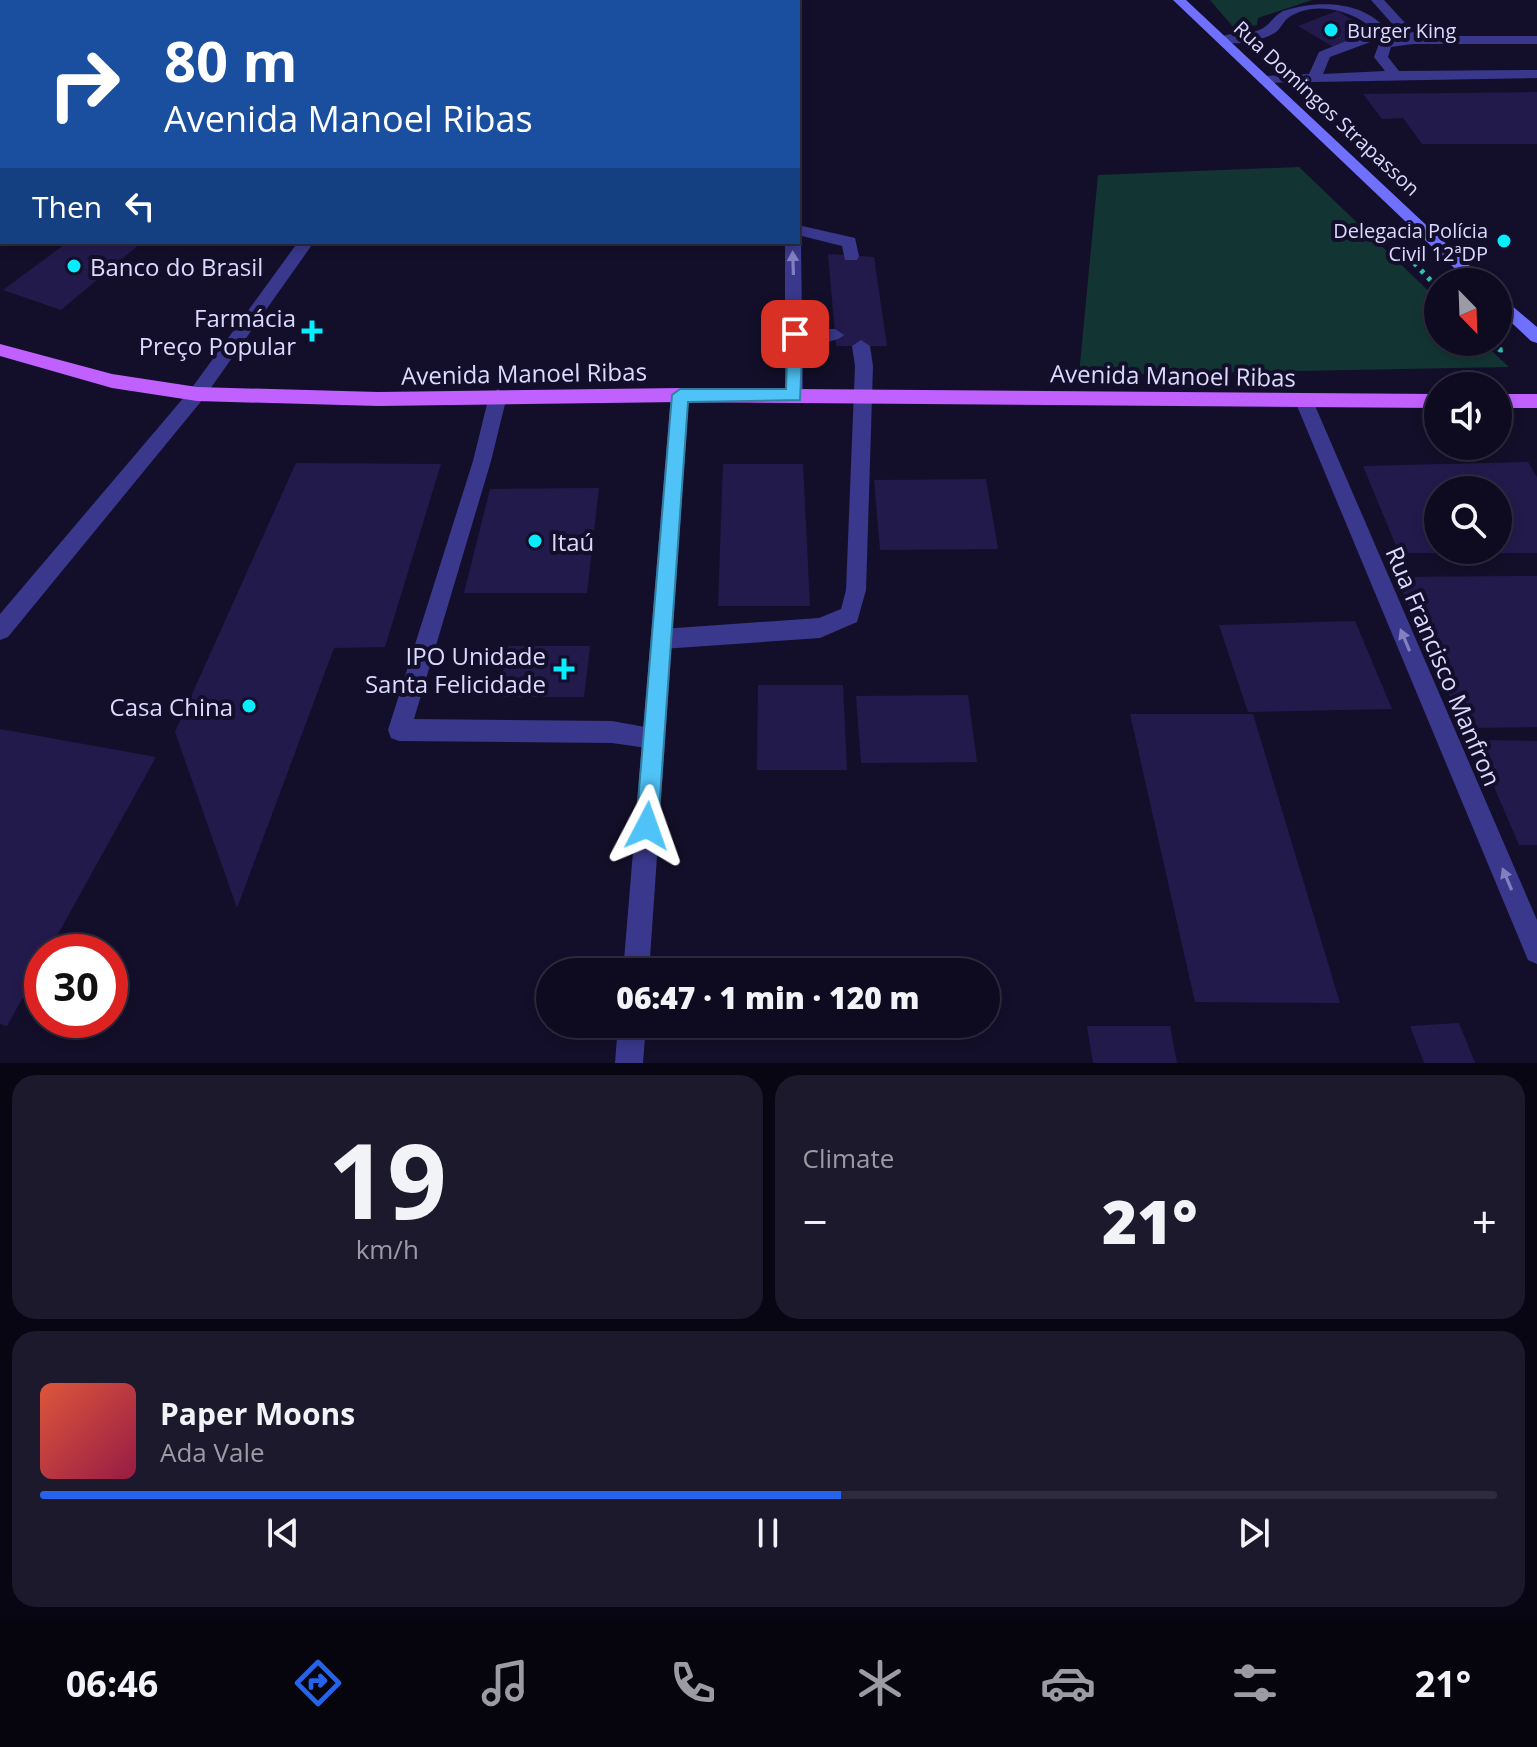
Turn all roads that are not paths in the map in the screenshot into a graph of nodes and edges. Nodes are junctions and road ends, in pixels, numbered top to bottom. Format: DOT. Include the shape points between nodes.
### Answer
graph roads {
  1 [pos="1179,0"];
  2 [pos="1377,0"];
  3 [pos="1223,39"];
  4 [pos="1413,40"];
  5 [pos="1537,40"];
  6 [pos="1537,74"];
  7 [pos="1395,75"];
  8 [pos="1314,78"];
  9 [pos="1265,80"];
  10 [pos="800,230"];
  11 [pos="305,244"];
  12 [pos="793,244"];
  13 [pos="851,256"];
  14 [pos="1464,268"];
  15 [pos="1512,313"];
  16 [pos="795,334"];
  17 [pos="835,335"];
  18 [pos="1537,337"];
  19 [pos="861,346"];
  20 [pos="0,350"];
  21 [pos="197,394"];
  22 [pos="680,395"];
  23 [pos="498,396"];
  24 [pos="794,396"];
  25 [pos="862,396"];
  26 [pos="1304,401"];
  27 [pos="1424,401"];
  28 [pos="1512,401"];
  29 [pos="1537,401"];
  30 [pos="0,630"];
  31 [pos="662,639"];
  32 [pos="654,738"];
  33 [pos="1537,951"];
  34 [pos="637,958"];
  35 [pos="631,1038"];
  36 [pos="629,1063"];
  1 -- 3 [label="main road, Rua Domingos Strapasson"];
  2 -- 4 [label="street"];
  3 -- 8 [label="street" via="1274,29 1281,16 1322,0 1345,6 1381,30 1324,55"];
  3 -- 9 [label="main road, Rua Domingos Strapasson"];
  4 -- 5 [label="street"];
  4 -- 7 [label="street" via="1385,44 1381,57"];
  6 -- 7 [label="street"];
  7 -- 8 [label="street"];
  8 -- 9 [label="street"];
  9 -- 14 [label="main road, Rua Domingos Strapasson"];
  10 -- 13 [label="street" via="849,242"];
  11 -- 21 [label="street"];
  16 -- 12 [label="street, one-way"];
  15 -- 18 [label="main road"];
  16 -- 17 [label="street"];
  16 -- 24 [label="street"];
  19 -- 25 [label="street"];
  20 -- 21 [label="main road, Avenida Manoel Ribas" via="112,381"];
  21 -- 23 [label="main road, Avenida Manoel Ribas"];
  21 -- 30 [label="street"];
  22 -- 23 [label="main road, Avenida Manoel Ribas"];
  22 -- 24 [label="main road, Avenida Manoel Ribas"];
  22 -- 31 [label="street"];
  23 -- 32 [label="street" via="399,730 612,732"];
  24 -- 25 [label="main road, Avenida Manoel Ribas"];
  25 -- 26 [label="main road, Avenida Manoel Ribas"];
  25 -- 31 [label="street" via="856,590 850,615 820,628"];
  26 -- 27 [label="main road, Avenida Manoel Ribas"];
  33 -- 26 [label="street, Rua Francisco Manfron, one-way"];
  28 -- 29 [label="main road"];
  31 -- 32 [label="street"];
  32 -- 34 [label="street"];
  35 -- 36 [label="street"];
}
